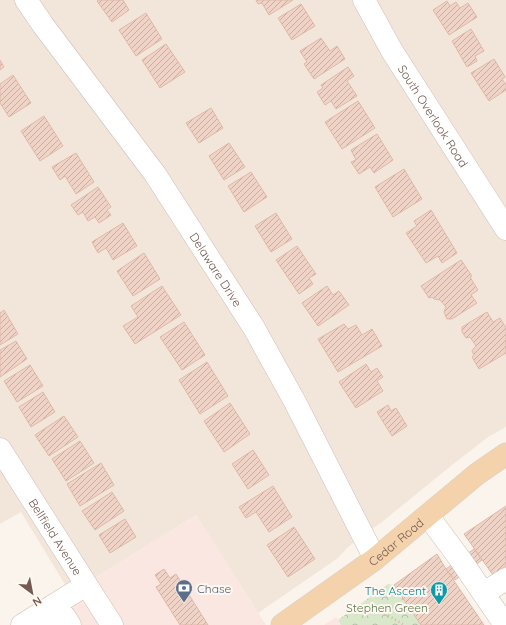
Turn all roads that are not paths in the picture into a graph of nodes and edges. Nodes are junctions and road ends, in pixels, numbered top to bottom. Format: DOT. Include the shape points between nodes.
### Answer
graph roads {
  1 [pos="26,0"];
  2 [pos="364,0"];
  3 [pos="506,229"];
  4 [pos="0,449"];
  5 [pos="506,454"];
  6 [pos="428,516"];
  7 [pos="375,559"];
  8 [pos="506,579"];
  9 [pos="86,585"];
  10 [pos="484,593"];
  11 [pos="22,625"];
  12 [pos="51,625"];
  13 [pos="70,625"];
  14 [pos="112,625"];
  15 [pos="282,625"];
  16 [pos="505,625"];
  1 -- 7 [label="street, Delaware Drive" via="155,174 254,328"];
  2 -- 3 [label="street, South Overlook Road" via="392,51"];
  4 -- 9 [label="street, Bellfield Avenue"];
  5 -- 6 [label="main road, Cedar Road"];
  6 -- 7 [label="main road, Cedar Road"];
  6 -- 10 [label="street"];
  7 -- 15 [label="main road, Cedar Road"];
  8 -- 10 [label="street"];
  9 -- 11 [label="street"];
  9 -- 14 [label="street, Bellfield Avenue"];
  10 -- 16 [label="street"];
  12 -- 13 [label="street" via="65,617"];
}
